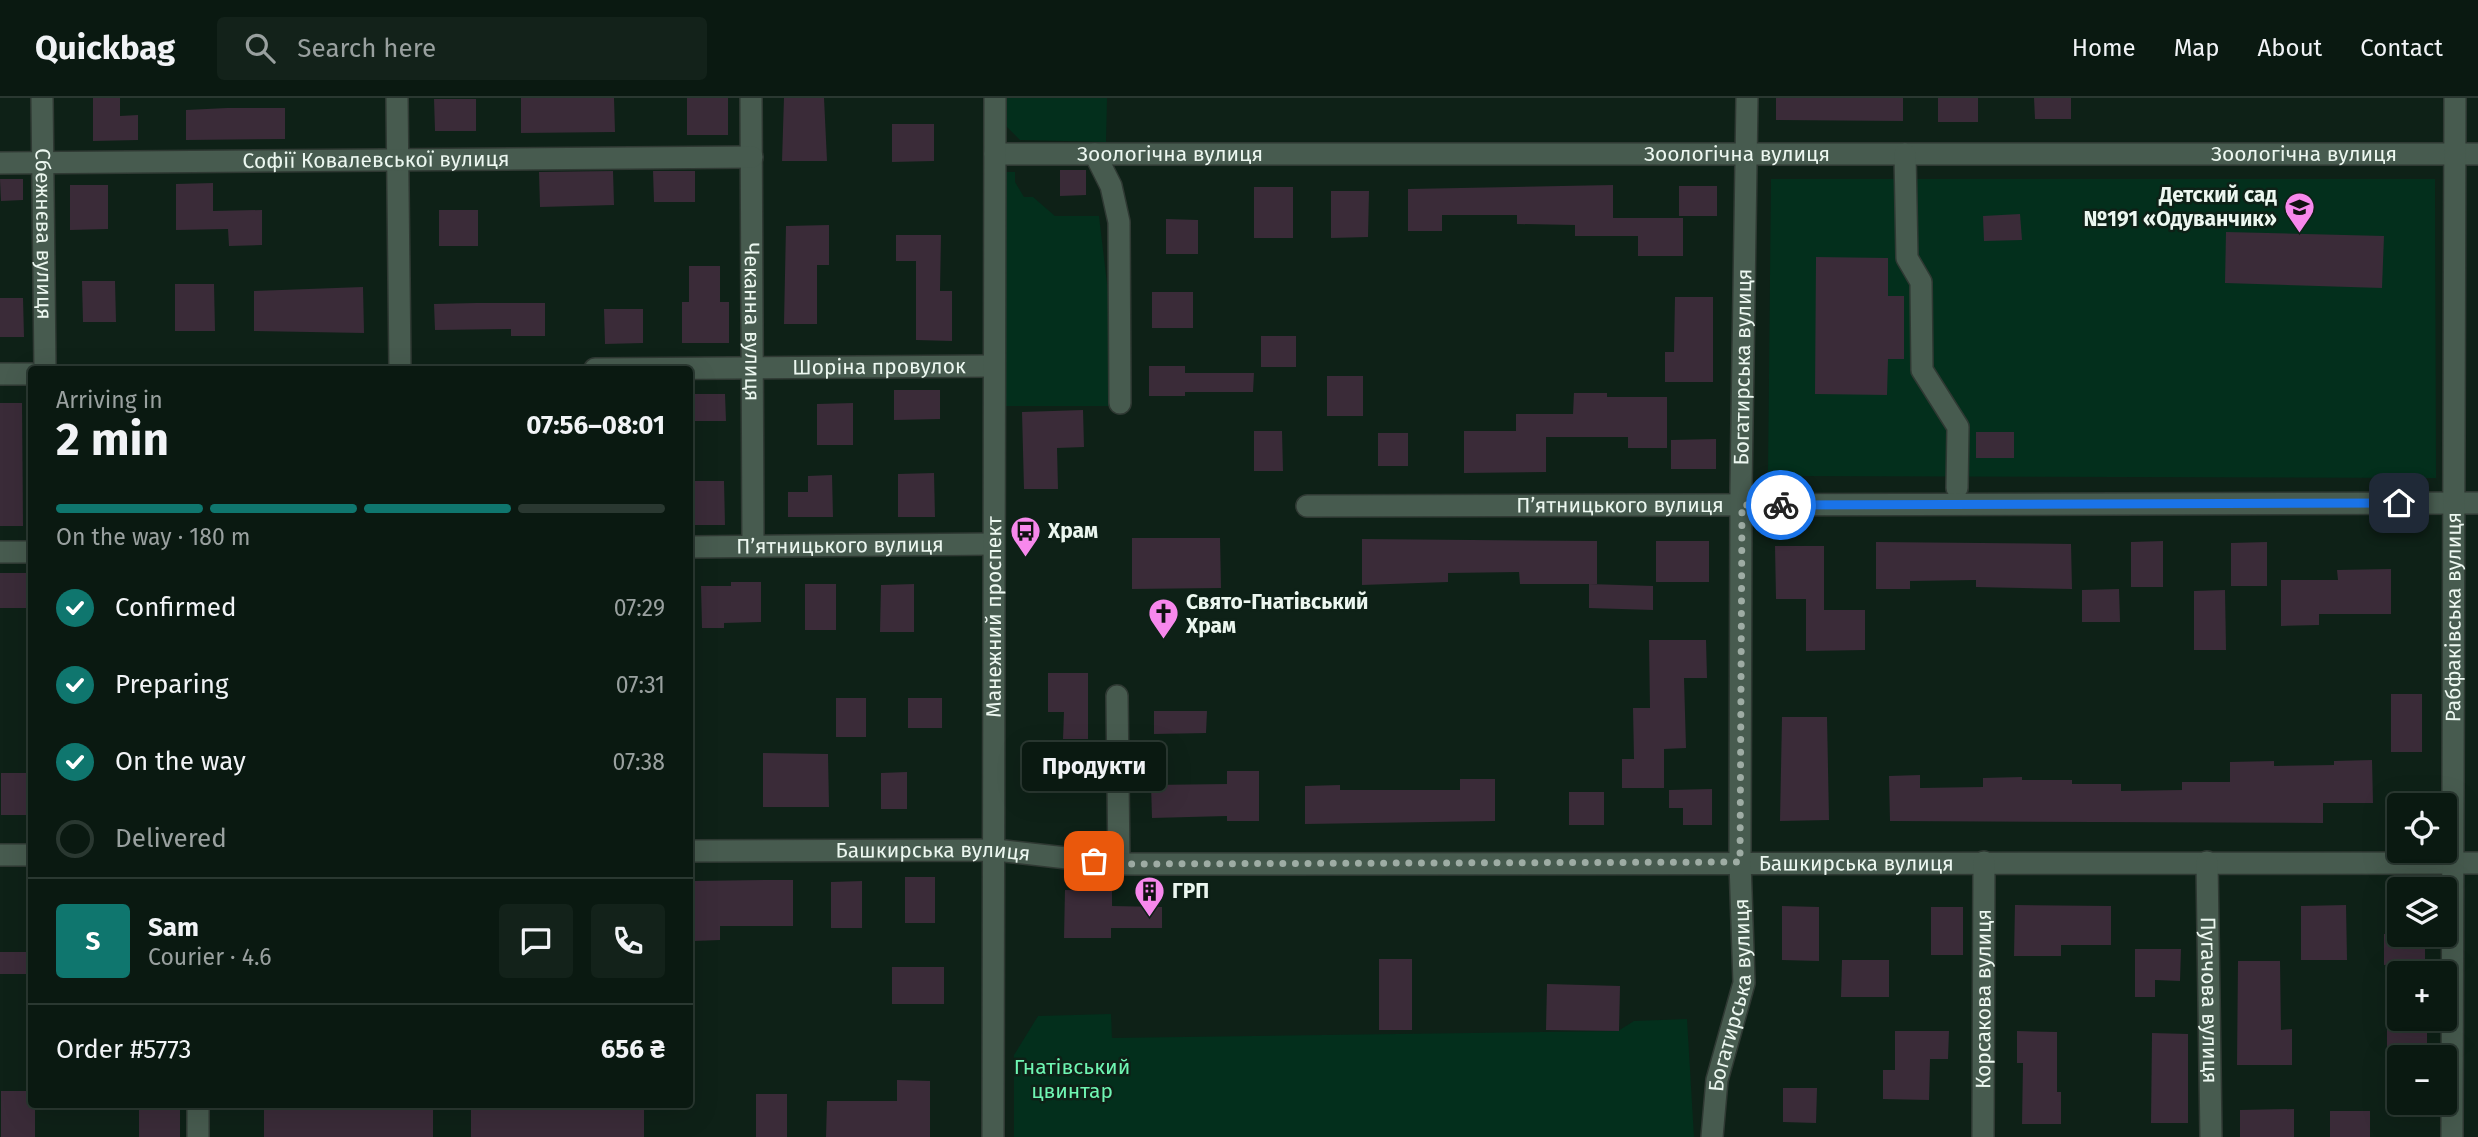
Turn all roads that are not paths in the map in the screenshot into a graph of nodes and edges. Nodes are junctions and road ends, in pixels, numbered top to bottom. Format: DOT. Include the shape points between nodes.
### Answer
graph roads {
  1 [pos="43,98"];
  2 [pos="397,98"];
  3 [pos="751,98"];
  4 [pos="995,98"];
  5 [pos="1747,98"];
  6 [pos="2455,98"];
  7 [pos="1746,153"];
  8 [pos="996,154"];
  9 [pos="1095,154"];
  10 [pos="1905,154"];
  11 [pos="2455,154"];
  12 [pos="2478,154"];
  13 [pos="752,157"];
  14 [pos="398,160"];
  15 [pos="0,163"];
  16 [pos="43,163"];
  17 [pos="45,366"];
  18 [pos="400,366"];
  19 [pos="993,366"];
  20 [pos="693,368"];
  21 [pos="753,368"];
  22 [pos="0,374"];
  23 [pos="28,374"];
  24 [pos="1120,403"];
  25 [pos="1957,488"];
  26 [pos="2453,503"];
  27 [pos="2478,503"];
  28 [pos="1742,505"];
  29 [pos="1307,506"];
  30 [pos="993,544"];
  31 [pos="753,546"];
  32 [pos="693,547"];
  33 [pos="0,552"];
  34 [pos="28,552"];
  35 [pos="1117,696"];
  36 [pos="996,850"];
  37 [pos="693,851"];
  38 [pos="0,855"];
  39 [pos="28,855"];
  40 [pos="1740,862"];
  41 [pos="1984,862"];
  42 [pos="2207,862"];
  43 [pos="2478,863"];
  44 [pos="1119,864"];
  45 [pos="2452,864"];
  46 [pos="198,1108"];
  47 [pos="198,1137"];
  48 [pos="993,1137"];
  49 [pos="1712,1137"];
  50 [pos="1983,1137"];
  51 [pos="2211,1137"];
  52 [pos="2452,1137"];
  1 -- 16 [label="street, Сбежнєва вулиця"];
  2 -- 14 [label="street"];
  3 -- 13 [label="street, Чеканна вулиця"];
  4 -- 8 [label="street, Манежний проспект"];
  5 -- 7 [label="street, Богатирська вулиця"];
  6 -- 11 [label="street, Рабфаківська вулиця"];
  7 -- 9 [label="street, Зоологічна вулиця"];
  7 -- 10 [label="street, Зоологічна вулиця"];
  7 -- 28 [label="street, Богатирська вулиця"];
  8 -- 9 [label="street, Зоологічна вулиця"];
  8 -- 19 [label="street, Манежний проспект"];
  9 -- 24 [label="street" via="1111,186 1119,222"];
  10 -- 11 [label="street, Зоологічна вулиця"];
  10 -- 25 [label="street" via="1908,258 1920,282 1922,370 1958,427"];
  11 -- 12 [label="street, Зоологічна вулиця"];
  11 -- 26 [label="street, Рабфаківська вулиця"];
  13 -- 14 [label="street, Софії Ковалевської вулиця"];
  13 -- 21 [label="street, Чеканна вулиця"];
  14 -- 16 [label="street, Софії Ковалевської вулиця"];
  14 -- 18 [label="street"];
  15 -- 16 [label="street, Софії Ковалевської вулиця"];
  16 -- 17 [label="street, Сбежнєва вулиця"];
  19 -- 21 [label="street, Шоріна провулок"];
  19 -- 30 [label="street, Манежний проспект"];
  20 -- 21 [label="street, Шоріна провулок"];
  21 -- 31 [label="street, Чеканна вулиця"];
  22 -- 23 [label="street"];
  26 -- 27 [label="street, П’ятницького вулиця"];
  26 -- 28 [label="street, П’ятницького вулиця"];
  26 -- 45 [label="street, Рабфаківська вулиця"];
  28 -- 29 [label="street, П’ятницького вулиця"];
  28 -- 40 [label="street, Богатирська вулиця"];
  30 -- 31 [label="street, П’ятницького вулиця"];
  30 -- 36 [label="street, Манежний проспект"];
  31 -- 32 [label="street, П’ятницького вулиця"];
  33 -- 34 [label="street"];
  35 -- 44 [label="street"];
  36 -- 37 [label="street, Башкирська вулиця"];
  36 -- 44 [label="street, Башкирська вулиця"];
  36 -- 48 [label="street, Манежний проспект"];
  38 -- 39 [label="street"];
  40 -- 41 [label="street, Башкирська вулиця"];
  40 -- 44 [label="street, Башкирська вулиця"];
  40 -- 49 [label="street, Богатирська вулиця" via="1745,983 1717,1080"];
  41 -- 42 [label="street, Башкирська вулиця"];
  41 -- 50 [label="street, Корсакова вулиця"];
  42 -- 45 [label="street, Башкирська вулиця"];
  42 -- 51 [label="street, Пугачова вулиця"];
  43 -- 45 [label="street, Башкирська вулиця"];
  45 -- 52 [label="street, Рабфаківська вулиця"];
  46 -- 47 [label="street"];
}
